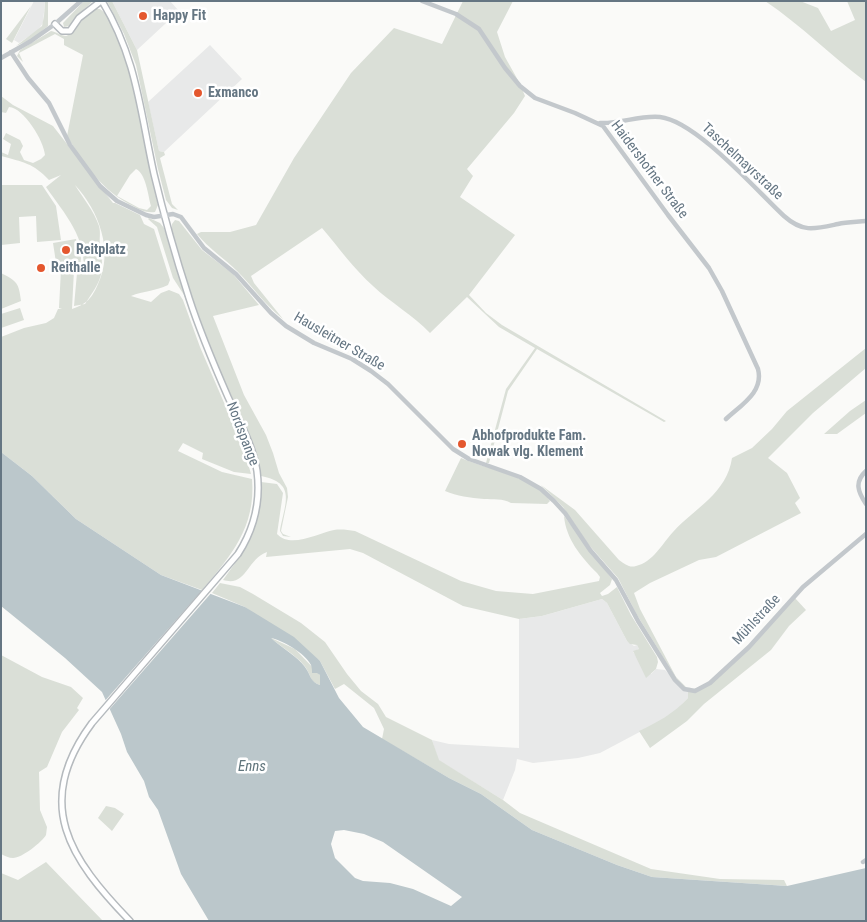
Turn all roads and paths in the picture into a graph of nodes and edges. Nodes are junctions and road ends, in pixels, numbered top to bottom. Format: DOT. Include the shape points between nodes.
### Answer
graph roads {
  1 [pos="81,1"];
  2 [pos="102,1"];
  3 [pos="422,1"];
  4 [pos="55,24"];
  5 [pos="11,52"];
  6 [pos="1,58"];
  7 [pos="600,123"];
  8 [pos="164,215"];
  9 [pos="866,221"];
  10 [pos="726,419"];
  11 [pos="866,471"];
  12 [pos="866,504"];
  13 [pos="866,534"];
  14 [pos="666,665"];
  15 [pos="130,921"];
  1 -- 4 [label="street"];
  2 -- 4 [label="main road" via="79,18 70,31 62,31"];
  2 -- 8 [label="main road, Nordspange" via="132,68"];
  3 -- 7 [label="street, Haidershofner Straße" via="456,14 479,28 505,68 534,98"];
  4 -- 5 [label="street"];
  5 -- 6 [label="street"];
  5 -- 8 [label="street, Hausleitner Straße" via="49,104 70,145 100,186 117,201 146,215"];
  7 -- 9 [label="street, Taschelmayrstraße" via="651,117 676,121 699,136 797,225 813,230"];
  7 -- 10 [label="street, Haidershofner Straße" via="709,268 758,369 760,379 755,392"];
  8 -- 14 [label="street, Hausleitner Straße" via="176,214 184,219 204,248 236,274 286,326 314,343 352,359 380,378 453,449 469,459 520,477 546,494 565,513 590,550 616,580"];
  8 -- 15 [label="main road, Nordspange" via="195,316 250,446 258,492 253,524 241,550 92,723 76,746 67,769 62,792 65,824 72,847 87,872"];
  11 -- 12 [label="street" via="857,488"];
  13 -- 14 [label="street, Mühlstraße" via="803,587 761,635 706,686 695,691 684,688"];
}
